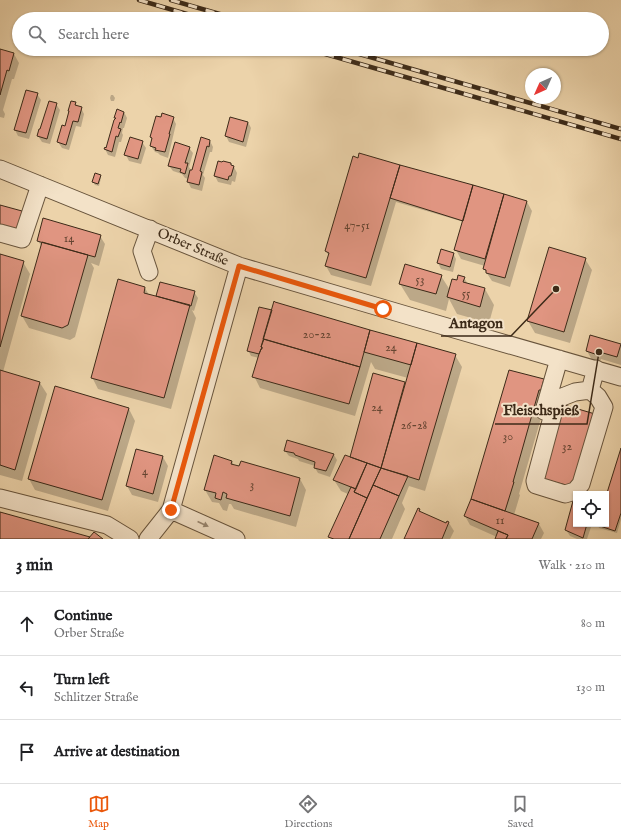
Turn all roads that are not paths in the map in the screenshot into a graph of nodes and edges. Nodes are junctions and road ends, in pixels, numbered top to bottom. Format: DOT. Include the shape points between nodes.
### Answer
graph roads {
  1 [pos="0,169"];
  2 [pos="40,185"];
  3 [pos="150,229"];
  4 [pos="0,233"];
  5 [pos="239,266"];
  6 [pos="149,272"];
  7 [pos="558,359"];
  8 [pos="596,369"];
  9 [pos="621,377"];
  10 [pos="590,390"];
  11 [pos="543,414"];
  12 [pos="0,498"];
  13 [pos="171,510"];
  14 [pos="130,539"];
  15 [pos="148,539"];
  16 [pos="236,539"];
  1 -- 2 [label="street, Orber Straße"];
  2 -- 3 [label="street, Orber Straße"];
  2 -- 4 [label="street" via="22,239"];
  3 -- 5 [label="street, Orber Straße"];
  3 -- 6 [label="street" via="142,250"];
  5 -- 7 [label="street, Orber Straße"];
  5 -- 13 [label="street"];
  7 -- 8 [label="street, Orber Straße"];
  7 -- 11 [label="street"];
  8 -- 9 [label="street, Orber Straße"];
  8 -- 10 [label="street"];
  10 -- 10 [label="street" via="575,392 557,399 535,480 536,485 565,494 575,491 581,484 604,407"];
  12 -- 14 [label="street" via="107,525"];
  13 -- 15 [label="street"];
  13 -- 16 [label="street, one-way"];
}
